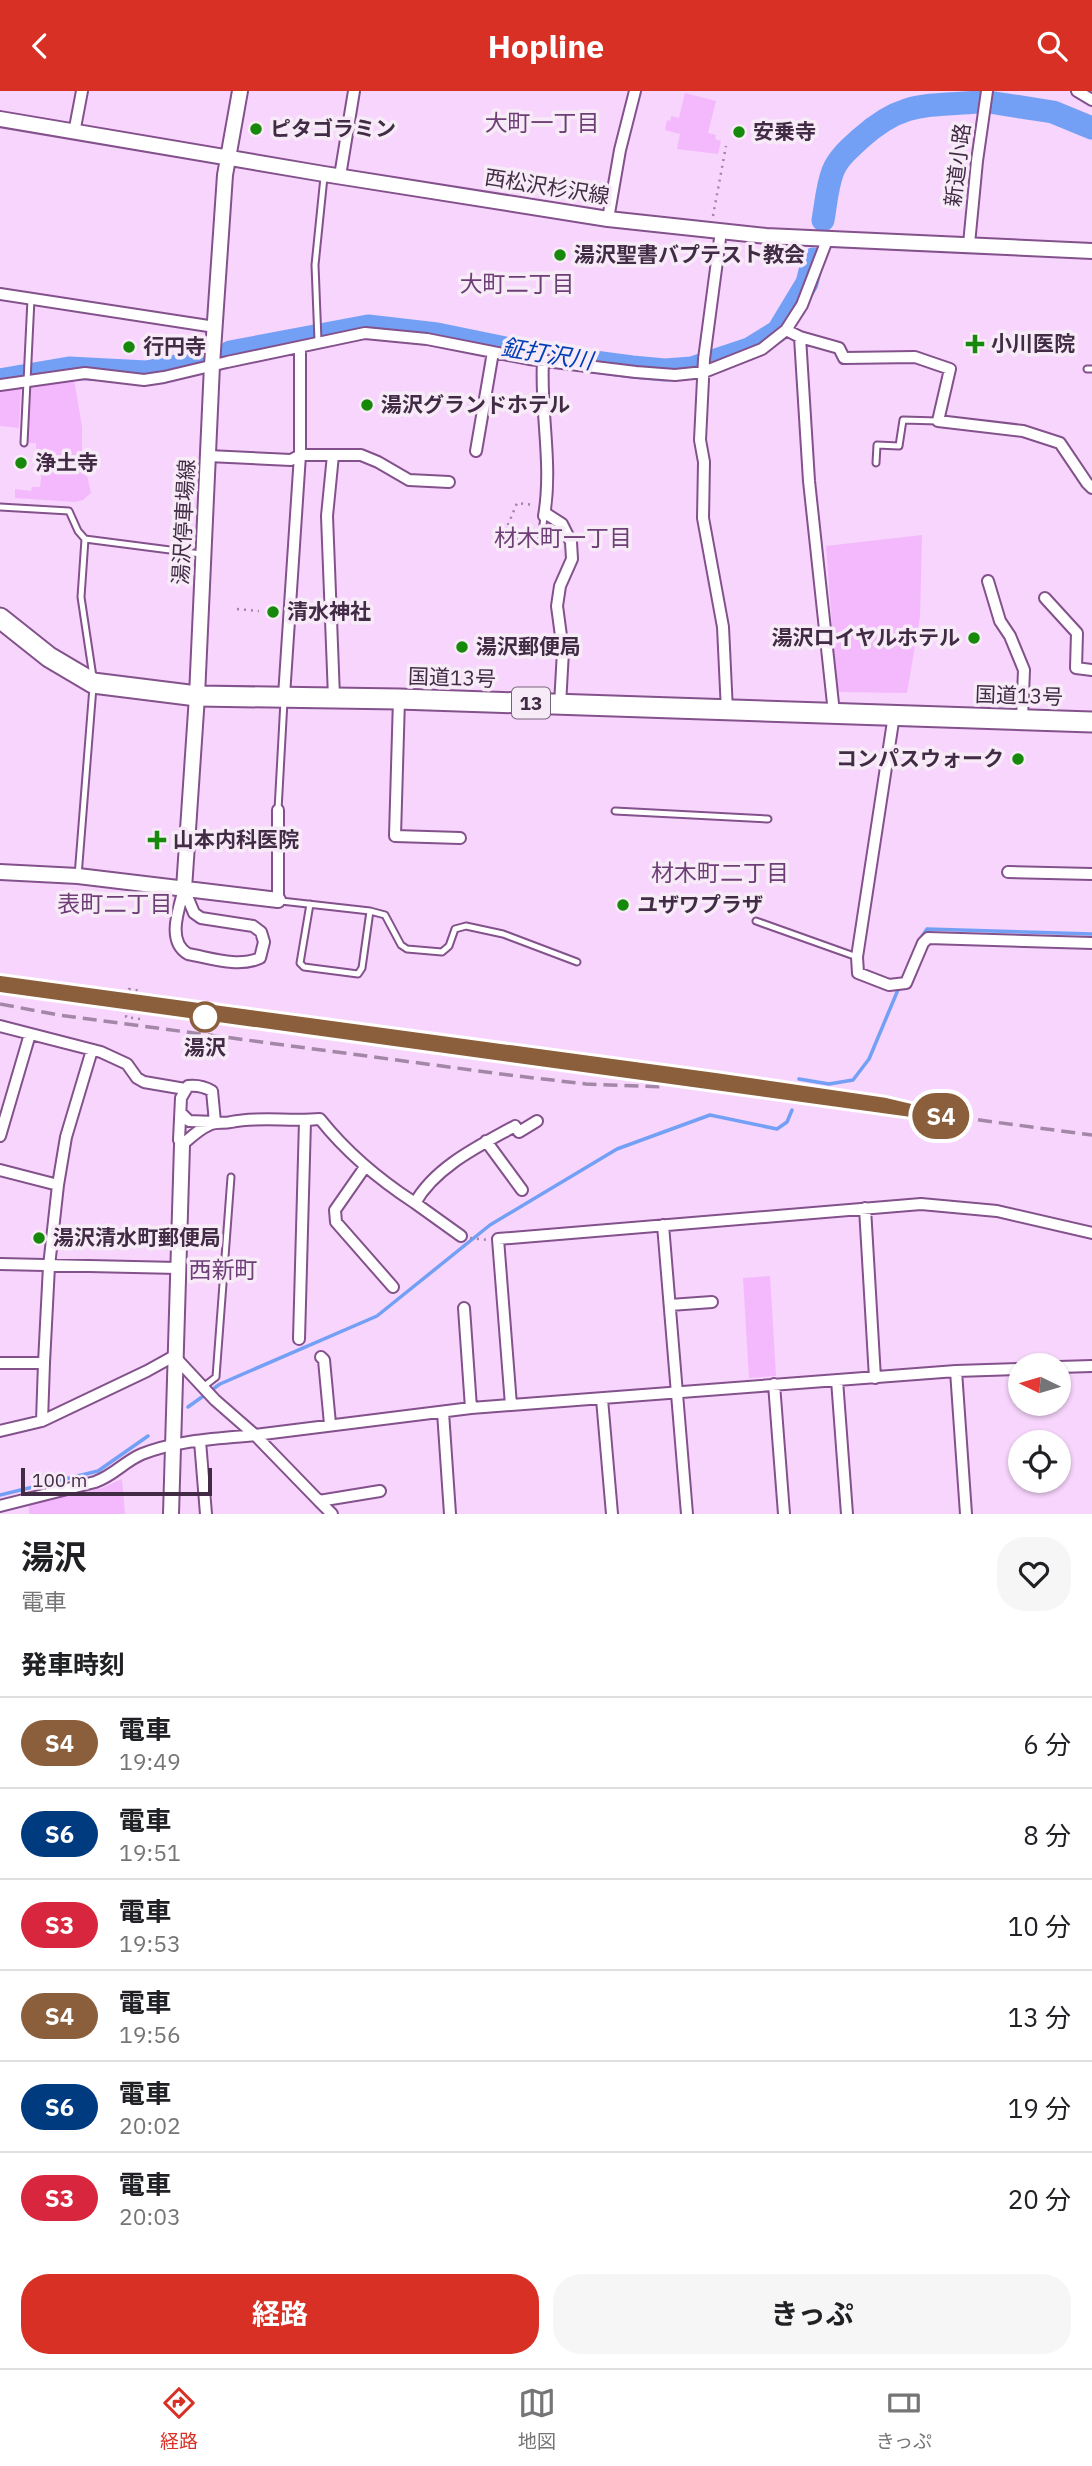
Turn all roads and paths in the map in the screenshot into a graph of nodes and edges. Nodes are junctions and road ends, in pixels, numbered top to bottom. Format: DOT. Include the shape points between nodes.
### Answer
graph roads {
  1 [pos="82,91"];
  2 [pos="240,91"];
  3 [pos="354,91"];
  4 [pos="635,91"];
  5 [pos="987,91"];
  6 [pos="1077,91"];
  7 [pos="1092,100"];
  8 [pos="0,119"];
  9 [pos="74,133"];
  10 [pos="726,146"];
  11 [pos="228,158"];
  12 [pos="324,174"];
  13 [pos="340,176"];
  14 [pos="608,219"];
  15 [pos="715,230"];
  16 [pos="827,240"];
  17 [pos="969,244"];
  18 [pos="1092,251"];
  19 [pos="0,294"];
  20 [pos="31,299"];
  21 [pos="215,327"];
  22 [pos="786,330"];
  23 [pos="800,337"];
  24 [pos="318,342"];
  25 [pos="300,348"];
  26 [pos="493,352"];
  27 [pos="543,361"];
  28 [pos="212,365"];
  29 [pos="704,372"];
  30 [pos="26,379"];
  31 [pos="0,385"];
  32 [pos="938,421"];
  33 [pos="24,443"];
  34 [pos="476,451"];
  35 [pos="300,454"];
  36 [pos="333,455"];
  37 [pos="208,456"];
  38 [pos="876,463"];
  39 [pos="449,482"];
  40 [pos="1092,488"];
  41 [pos="0,507"];
  42 [pos="545,511"];
  43 [pos="85,539"];
  44 [pos="518,539"];
  45 [pos="541,543"];
  46 [pos="203,554"];
  47 [pos="988,581"];
  48 [pos="1045,598"];
  49 [pos="237,609"];
  50 [pos="259,611"];
  51 [pos="0,618"];
  52 [pos="1092,670"];
  53 [pos="93,683"];
  54 [pos="197,696"];
  55 [pos="284,696"];
  56 [pos="334,697"];
  57 [pos="399,699"];
  58 [pos="560,705"];
  59 [pos="727,711"];
  60 [pos="834,713"];
  61 [pos="894,715"];
  62 [pos="1022,719"];
  63 [pos="1092,722"];
  64 [pos="278,810"];
  65 [pos="615,811"];
  66 [pos="768,819"];
  67 [pos="460,838"];
  68 [pos="0,872"];
  69 [pos="1008,872"];
  70 [pos="1092,874"];
  71 [pos="78,876"];
  72 [pos="184,888"];
  73 [pos="278,900"];
  74 [pos="310,904"];
  75 [pos="370,911"];
  76 [pos="756,921"];
  77 [pos="1092,943"];
  78 [pos="857,957"];
  79 [pos="577,962"];
  80 [pos="142,991"];
  81 [pos="140,1019"];
  82 [pos="0,1027"];
  83 [pos="30,1034"];
  84 [pos="92,1050"];
  85 [pos="185,1090"];
  86 [pos="181,1113"];
  87 [pos="305,1121"];
  88 [pos="537,1121"];
  89 [pos="215,1122"];
  90 [pos="0,1136"];
  91 [pos="486,1141"];
  92 [pos="182,1145"];
  93 [pos="365,1167"];
  94 [pos="0,1170"];
  95 [pos="231,1177"];
  96 [pos="58,1185"];
  97 [pos="522,1190"];
  98 [pos="415,1203"];
  99 [pos="865,1208"];
  100 [pos="663,1225"];
  101 [pos="1092,1233"];
  102 [pos="461,1236"];
  103 [pos="0,1264"];
  104 [pos="49,1266"];
  105 [pos="178,1268"];
  106 [pos="393,1287"];
  107 [pos="712,1302"];
  108 [pos="670,1305"];
  109 [pos="464,1308"];
  110 [pos="299,1339"];
  111 [pos="174,1356"];
  112 [pos="321,1357"];
  113 [pos="0,1363"];
  114 [pos="44,1363"];
  115 [pos="1092,1366"];
  116 [pos="1071,1367"];
  117 [pos="1008,1369"];
  118 [pos="956,1371"];
  119 [pos="875,1378"];
  120 [pos="837,1380"];
  121 [pos="774,1384"];
  122 [pos="202,1387"];
  123 [pos="677,1392"];
  124 [pos="602,1399"];
  125 [pos="511,1405"];
  126 [pos="471,1408"];
  127 [pos="443,1412"];
  128 [pos="42,1421"];
  129 [pos="330,1424"];
  130 [pos="0,1431"];
  131 [pos="255,1435"];
  132 [pos="200,1441"];
  133 [pos="173,1444"];
  134 [pos="380,1491"];
  135 [pos="319,1501"];
  136 [pos="0,1506"];
  137 [pos="171,1514"];
  138 [pos="206,1514"];
  139 [pos="332,1514"];
  140 [pos="450,1514"];
  141 [pos="612,1514"];
  142 [pos="687,1514"];
  143 [pos="784,1514"];
  144 [pos="847,1514"];
  145 [pos="966,1514"];
  1 -- 9 [label="street"];
  2 -- 11 [label="main road, 湯沢停車場線"];
  3 -- 13 [label="street"];
  4 -- 14 [label="street"];
  5 -- 17 [label="street, 新道小路"];
  6 -- 7 [label="street"];
  8 -- 9 [label="main road, 西松沢杉沢線"];
  9 -- 11 [label="main road, 西松沢杉沢線"];
  10 -- 15 [label="path"];
  11 -- 12 [label="main road, 西松沢杉沢線"];
  11 -- 21 [label="main road, 湯沢停車場線"];
  12 -- 13 [label="main road, 西松沢杉沢線"];
  12 -- 24 [label="lane" via="315,265"];
  13 -- 14 [label="main road, 西松沢杉沢線"];
  14 -- 15 [label="main road, 西松沢杉沢線"];
  15 -- 16 [label="main road, 西松沢杉沢線"];
  15 -- 29 [label="street"];
  16 -- 17 [label="main road, 西松沢杉沢線"];
  16 -- 22 [label="street" via="802,305"];
  17 -- 18 [label="main road, 西松沢杉沢線"];
  19 -- 20 [label="street"];
  20 -- 21 [label="street"];
  20 -- 30 [label="lane"];
  21 -- 28 [label="main road, 湯沢停車場線"];
  22 -- 23 [label="street"];
  22 -- 29 [label="street" via="762,349"];
  23 -- 32 [label="street" via="839,348 844,358 915,357 950,369"];
  23 -- 60 [label="street" via="809,481"];
  24 -- 25 [label="street"];
  24 -- 26 [label="street" via="365,333"];
  25 -- 28 [label="street"];
  25 -- 35 [label="street"];
  26 -- 27 [label="street"];
  26 -- 34 [label="street"];
  27 -- 29 [label="street" via="675,375"];
  27 -- 42 [label="street" via="541,393 548,451"];
  28 -- 30 [label="street" via="144,380 85,373"];
  28 -- 37 [label="main road, 湯沢停車場線"];
  29 -- 59 [label="street" via="700,440 703,518 723,627"];
  30 -- 31 [label="street"];
  30 -- 33 [label="lane"];
  32 -- 38 [label="lane" via="903,420 899,446 877,445"];
  32 -- 40 [label="street" via="1023,431 1060,443"];
  35 -- 36 [label="street"];
  35 -- 37 [label="street" via="291,460"];
  35 -- 55 [label="street"];
  36 -- 39 [label="street" via="360,456 410,480"];
  36 -- 56 [label="street" via="327,516"];
  37 -- 46 [label="main road, 湯沢停車場線"];
  41 -- 43 [label="lane" via="69,511"];
  42 -- 44 [label="path" via="517,503 503,537"];
  42 -- 45 [label="lane"];
  42 -- 58 [label="street" via="562,524 571,542 572,559 557,606 563,651"];
  43 -- 46 [label="lane"];
  43 -- 53 [label="lane" via="81,597"];
  46 -- 54 [label="main road, 湯沢停車場線"];
  47 -- 62 [label="street" via="1000,621 1024,670"];
  48 -- 52 [label="street" via="1077,633 1076,668"];
  49 -- 50 [label="path"];
  51 -- 53 [label="highway, 国道13号 / 13" via="49,657"];
  53 -- 54 [label="highway, 国道13号 / 13"];
  53 -- 71 [label="lane"];
  54 -- 55 [label="highway, 国道13号 / 13"];
  54 -- 72 [label="main road, 湯沢停車場線"];
  55 -- 56 [label="highway, 国道13号 / 13"];
  55 -- 64 [label="lane"];
  56 -- 57 [label="highway, 国道13号 / 13"];
  57 -- 58 [label="highway, 国道13号 / 13"];
  57 -- 67 [label="street" via="395,836"];
  58 -- 59 [label="highway, 国道13号 / 13"];
  59 -- 60 [label="highway, 国道13号 / 13"];
  60 -- 61 [label="highway, 国道13号 / 13"];
  61 -- 62 [label="highway, 国道13号 / 13"];
  61 -- 78 [label="street"];
  62 -- 63 [label="highway, 国道13号 / 13"];
  64 -- 73 [label="street"];
  65 -- 66 [label="lane"];
  68 -- 71 [label="main road"];
  69 -- 70 [label="street"];
  71 -- 72 [label="main road"];
  72 -- 72 [label="street" via="194,913 201,918 253,926 261,932 260,958 239,963 182,951 176,938"];
  72 -- 73 [label="main road"];
  73 -- 74 [label="lane"];
  74 -- 75 [label="lane"];
  74 -- 75 [label="lane" via="300,963 358,974"];
  75 -- 79 [label="lane" via="385,915 407,949 442,952 455,929 466,926 503,934"];
  76 -- 78 [label="lane"];
  77 -- 78 [label="street" via="928,938 906,983 889,985 858,973"];
  80 -- 81 [label="path, bridge" via="130,989 126,1017"];
  82 -- 83 [label="street"];
  83 -- 84 [label="street"];
  83 -- 90 [label="street"];
  84 -- 85 [label="street" via="127,1064 144,1082"];
  84 -- 96 [label="street" via="66,1137"];
  85 -- 86 [label="street"];
  85 -- 89 [label="street" via="192,1086 212,1091"];
  86 -- 89 [label="street" via="189,1121"];
  86 -- 92 [label="street"];
  87 -- 89 [label="street" via="243,1118"];
  87 -- 93 [label="street" via="320,1119"];
  87 -- 110 [label="street"];
  88 -- 91 [label="street" via="519,1132 515,1126"];
  89 -- 92 [label="street"];
  91 -- 97 [label="street"];
  91 -- 98 [label="street" via="425,1186"];
  92 -- 105 [label="main road"];
  93 -- 98 [label="street"];
  93 -- 106 [label="street" via="335,1210 336,1222"];
  94 -- 96 [label="street"];
  95 -- 122 [label="lane" via="216,1377"];
  96 -- 104 [label="street"];
  98 -- 102 [label="street"];
  99 -- 100 [label="street"];
  99 -- 101 [label="street" via="921,1204 997,1211"];
  99 -- 119 [label="street"];
  100 -- 108 [label="street"];
  100 -- 125 [label="street" via="498,1239"];
  103 -- 104 [label="street"];
  104 -- 105 [label="street"];
  104 -- 114 [label="street"];
  105 -- 111 [label="main road"];
  107 -- 108 [label="street"];
  108 -- 123 [label="street"];
  109 -- 126 [label="street"];
  111 -- 122 [label="street"];
  111 -- 128 [label="street"];
  111 -- 133 [label="main road"];
  112 -- 129 [label="street"];
  113 -- 114 [label="street"];
  114 -- 128 [label="street"];
  115 -- 116 [label="street"];
  117 -- 118 [label="street"];
  118 -- 119 [label="street"];
  118 -- 145 [label="street"];
  119 -- 120 [label="street"];
  120 -- 121 [label="street"];
  120 -- 144 [label="street"];
  121 -- 123 [label="street"];
  121 -- 143 [label="street"];
  122 -- 131 [label="street"];
  123 -- 124 [label="street"];
  123 -- 142 [label="street"];
  124 -- 125 [label="street"];
  124 -- 141 [label="street"];
  125 -- 126 [label="street"];
  126 -- 127 [label="street"];
  127 -- 129 [label="street"];
  127 -- 140 [label="street"];
  128 -- 130 [label="street"];
  129 -- 131 [label="street"];
  131 -- 132 [label="street"];
  131 -- 135 [label="street"];
  132 -- 133 [label="street"];
  132 -- 138 [label="street"];
  133 -- 136 [label="street" via="139,1455 95,1482"];
  133 -- 137 [label="main road"];
  134 -- 135 [label="street"];
  135 -- 139 [label="street"];
}
